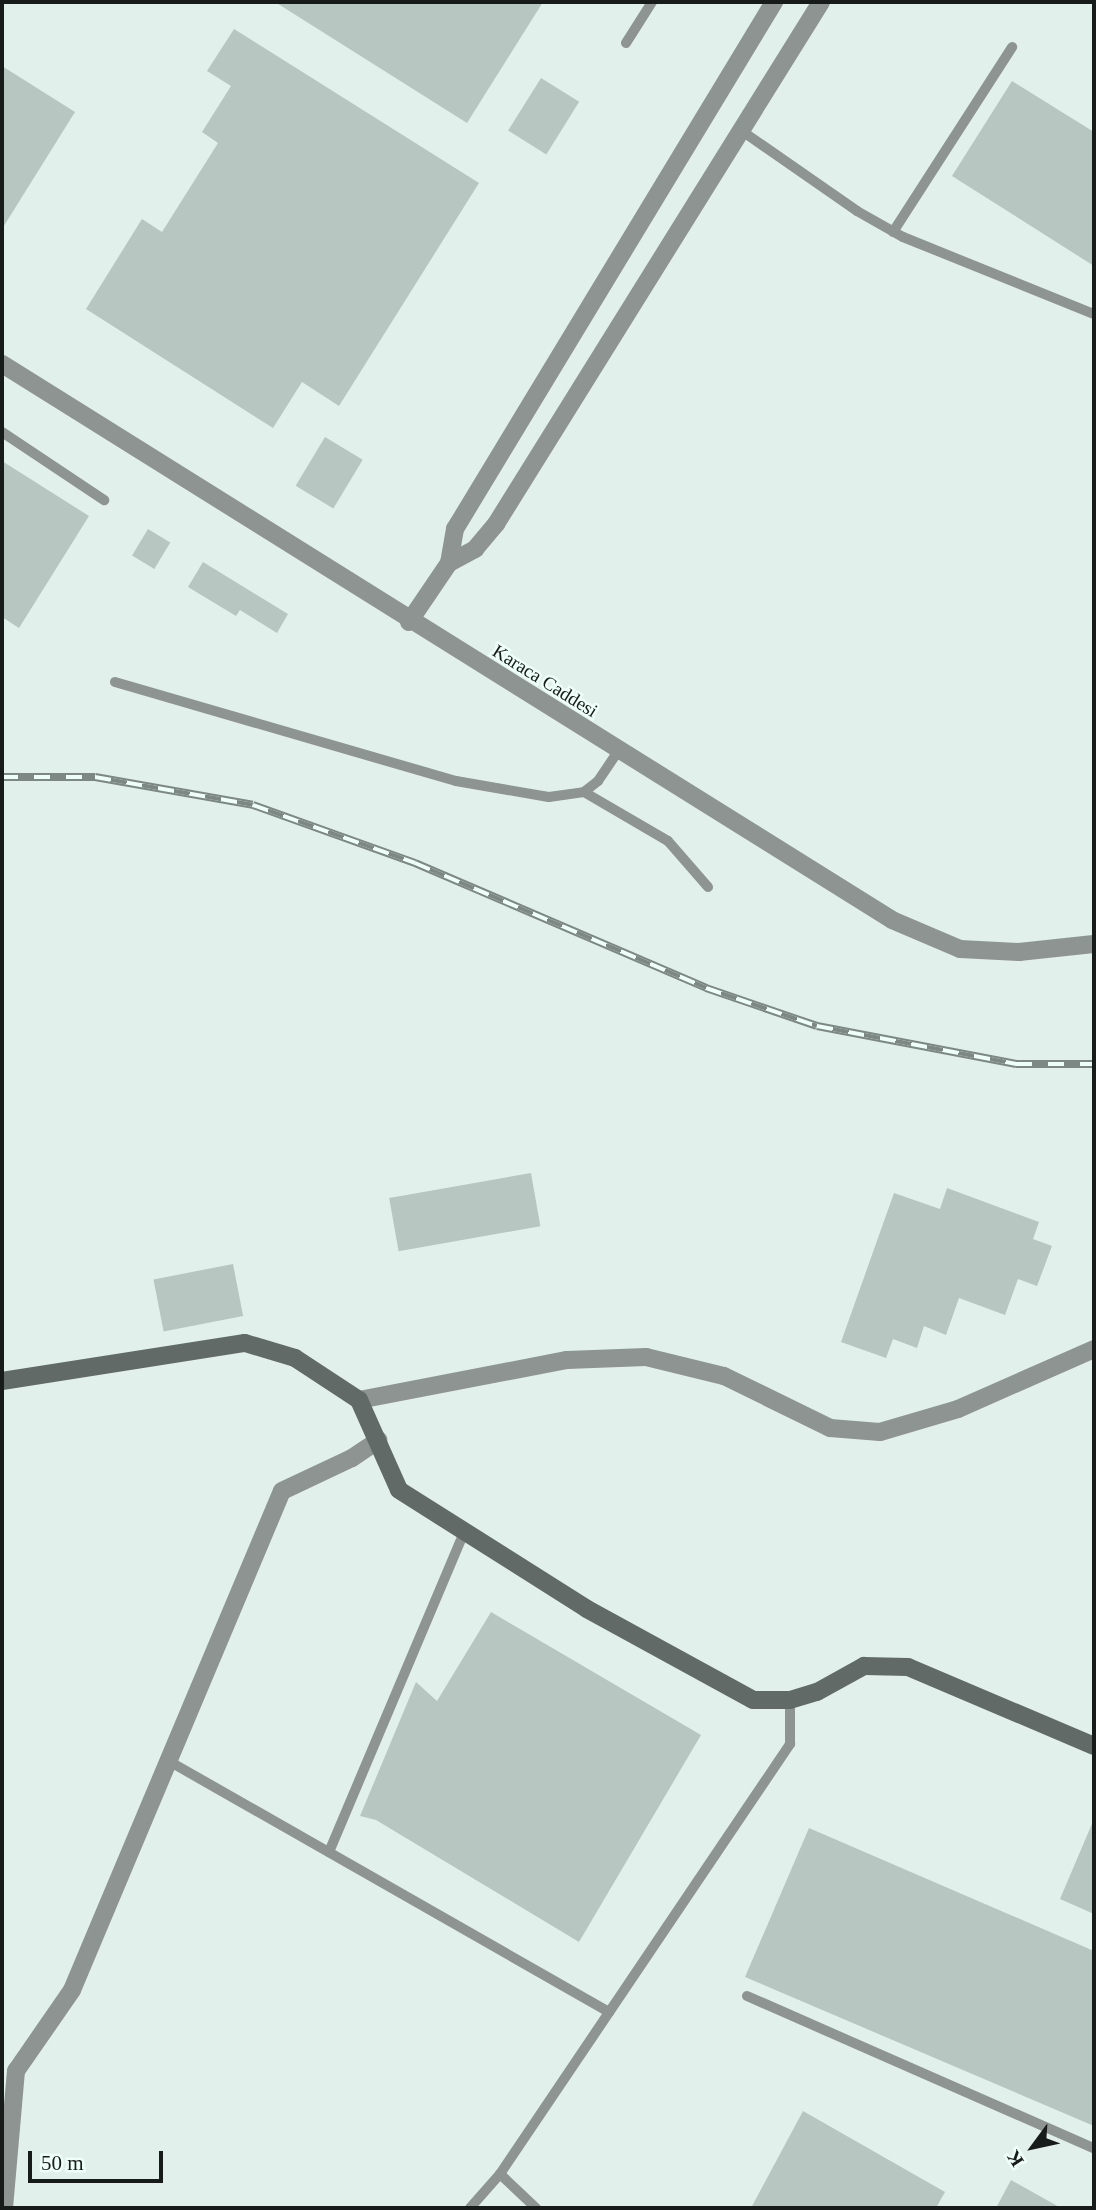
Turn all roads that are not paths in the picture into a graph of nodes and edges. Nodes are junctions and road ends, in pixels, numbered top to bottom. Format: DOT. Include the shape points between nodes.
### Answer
graph roads {
  1 [pos="652,2"];
  2 [pos="774,2"];
  3 [pos="821,2"];
  4 [pos="626,43"];
  5 [pos="1012,47"];
  6 [pos="742,131"];
  7 [pos="893,232"];
  8 [pos="1094,314"];
  9 [pos="2,364"];
  10 [pos="2,432"];
  11 [pos="104,500"];
  12 [pos="449,563"];
  13 [pos="409,622"];
  14 [pos="115,682"];
  15 [pos="618,751"];
  16 [pos="584,792"];
  17 [pos="708,887"];
  18 [pos="1094,944"];
  19 [pos="1094,1349"];
  20 [pos="2,1381"];
  21 [pos="359,1400"];
  22 [pos="379,1440"];
  23 [pos="465,1530"];
  24 [pos="790,1700"];
  25 [pos="1094,1746"];
  26 [pos="167,1760"];
  27 [pos="329,1852"];
  28 [pos="747,1996"];
  29 [pos="609,2011"];
  30 [pos="9,2066"];
  31 [pos="1094,2148"];
  32 [pos="499,2174"];
  33 [pos="4,2208"];
  34 [pos="470,2208"];
  35 [pos="536,2208"];
  1 -- 4 [label="lane"];
  2 -- 12 [label="street" via="455,529"];
  3 -- 6 [label="street"];
  5 -- 7 [label="lane"];
  6 -- 7 [label="lane"];
  6 -- 12 [label="street" via="496,524 475,550"];
  7 -- 8 [label="lane"];
  9 -- 13 [label="street, Karaca Caddesi"];
  10 -- 11 [label="lane"];
  12 -- 13 [label="street"];
  13 -- 15 [label="street, Karaca Caddesi"];
  14 -- 16 [label="lane" via="456,781 549,797"];
  15 -- 16 [label="lane" via="598,781"];
  15 -- 18 [label="street, Karaca Caddesi" via="892,920 960,949 1019,953"];
  16 -- 17 [label="lane" via="668,841"];
  19 -- 21 [label="street" via="958,1409 880,1432 830,1428 724,1376 646,1357 567,1360"];
  20 -- 21 [label="street" via="245,1343 295,1359"];
  21 -- 22 [label="street"];
  22 -- 23 [label="street" via="399,1490"];
  22 -- 26 [label="street" via="352,1458 282,1490"];
  23 -- 24 [label="street" via="587,1609 753,1700"];
  23 -- 27 [label="lane"];
  24 -- 25 [label="street" via="817,1692 864,1666 908,1667"];
  24 -- 29 [label="lane" via="790,1744"];
  26 -- 27 [label="lane"];
  26 -- 30 [label="street" via="72,1990"];
  27 -- 29 [label="lane"];
  28 -- 31 [label="lane"];
  29 -- 32 [label="lane"];
  30 -- 33 [label="street"];
  32 -- 34 [label="lane"];
  32 -- 35 [label="lane"];
}
